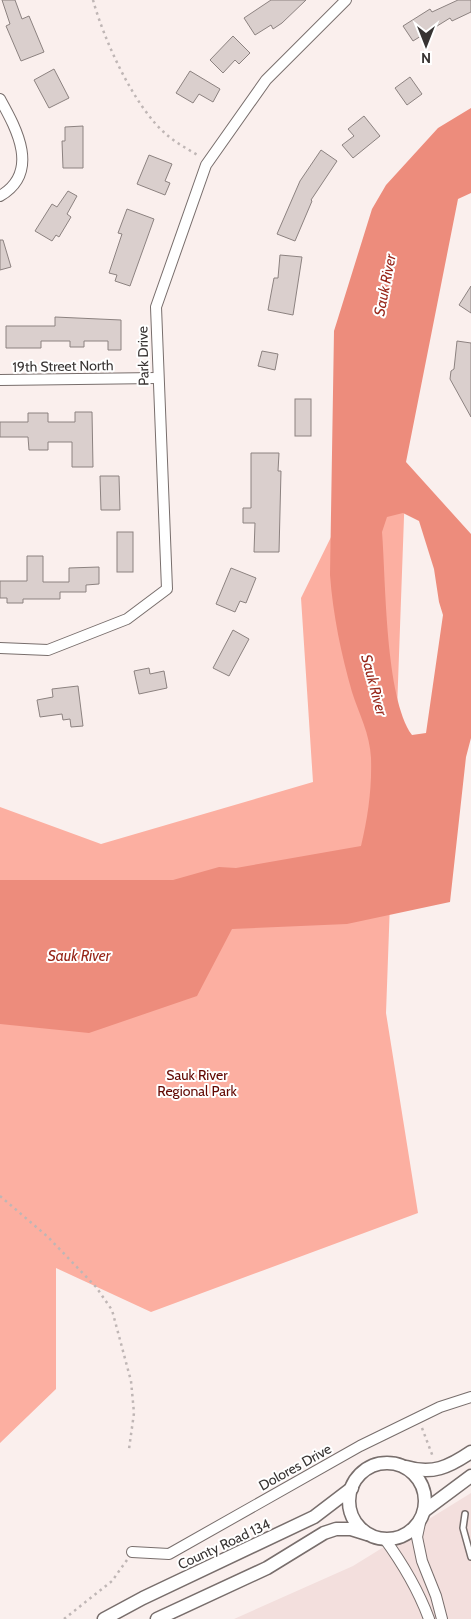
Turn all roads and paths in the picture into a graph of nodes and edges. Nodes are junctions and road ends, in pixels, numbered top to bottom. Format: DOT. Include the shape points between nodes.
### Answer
graph roads {
  1 [pos="93,0"];
  2 [pos="346,0"];
  3 [pos="0,98"];
  4 [pos="206,165"];
  5 [pos="0,196"];
  6 [pos="157,378"];
  7 [pos="0,380"];
  8 [pos="0,648"];
  9 [pos="0,1196"];
  10 [pos="471,1397"];
  11 [pos="418,1417"];
  12 [pos="130,1449"];
  13 [pos="471,1452"];
  14 [pos="433,1456"];
  15 [pos="401,1466"];
  16 [pos="471,1476"];
  17 [pos="352,1488"];
  18 [pos="422,1514"];
  19 [pos="465,1514"];
  20 [pos="370,1534"];
  21 [pos="384,1538"];
  22 [pos="132,1552"];
  23 [pos="471,1557"];
  24 [pos="64,1619"];
  25 [pos="104,1619"];
  26 [pos="157,1619"];
  27 [pos="429,1619"];
  28 [pos="442,1619"];
  1 -- 4 [label="path" via="113,56 150,115 166,134 199,156"];
  2 -- 4 [label="street, Park Drive" via="266,80"];
  3 -- 5 [label="street" via="18,133 22,164 16,180"];
  4 -- 6 [label="street, Park Drive" via="156,307"];
  6 -- 7 [label="street, 19th Street North"];
  6 -- 8 [label="street, Park Drive" via="167,589 127,619 48,650"];
  9 -- 12 [label="path" via="48,1237 96,1287 112,1310 131,1382 134,1413"];
  10 -- 11 [label="street, Dolores Drive"];
  11 -- 14 [label="path"];
  11 -- 22 [label="street, Dolores Drive" via="360,1446 169,1554"];
  13 -- 15 [label="street" via="451,1466 436,1470 420,1471"];
  15 -- 17 [label="street" via="377,1464 357,1477"];
  15 -- 18 [label="street" via="421,1484 425,1500"];
  16 -- 18 [label="street"];
  17 -- 20 [label="street" via="349,1498 352,1514 361,1528"];
  17 -- 25 [label="street, County Road 134" via="314,1517"];
  18 -- 21 [label="street" via="406,1534"];
  18 -- 28 [label="street" via="417,1537"];
  19 -- 23 [label="lane" via="463,1528"];
  20 -- 21 [label="street"];
  20 -- 26 [label="street" via="351,1529 324,1533 267,1568"];
  21 -- 27 [label="street" via="408,1573"];
  22 -- 24 [label="path" via="112,1581"];
}
